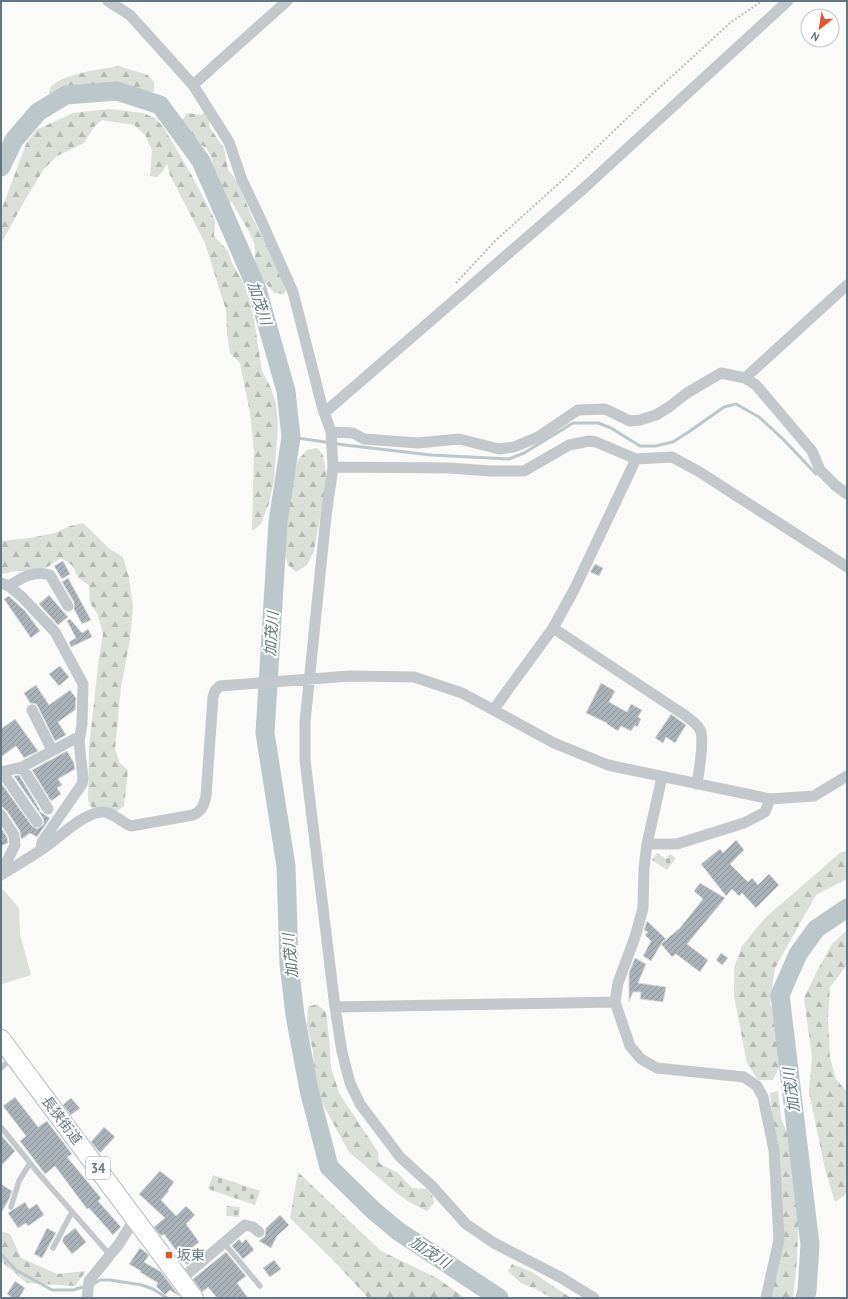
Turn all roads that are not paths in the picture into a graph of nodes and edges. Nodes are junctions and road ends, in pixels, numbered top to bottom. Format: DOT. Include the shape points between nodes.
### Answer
graph roads {
  1 [pos="108,1"];
  2 [pos="287,1"];
  3 [pos="788,1"];
  4 [pos="193,84"];
  5 [pos="847,285"];
  6 [pos="745,378"];
  7 [pos="324,413"];
  8 [pos="331,435"];
  9 [pos="636,459"];
  10 [pos="333,468"];
  11 [pos="847,494"];
  12 [pos="847,566"];
  13 [pos="5,584"];
  14 [pos="68,606"];
  15 [pos="553,628"];
  16 [pos="309,679"];
  17 [pos="494,709"];
  18 [pos="32,710"];
  19 [pos="80,736"];
  20 [pos="52,750"];
  21 [pos="22,767"];
  22 [pos="3,771"];
  23 [pos="847,776"];
  24 [pos="662,777"];
  25 [pos="697,784"];
  26 [pos="770,799"];
  27 [pos="48,809"];
  28 [pos="1,815"];
  29 [pos="37,822"];
  30 [pos="647,844"];
  31 [pos="41,850"];
  32 [pos="1,874"];
  33 [pos="615,1002"];
  34 [pos="335,1008"];
  35 [pos="1,1039"];
  36 [pos="8,1062"];
  37 [pos="2,1132"];
  38 [pos="30,1163"];
  39 [pos="11,1207"];
  40 [pos="72,1212"];
  41 [pos="134,1218"];
  42 [pos="259,1232"];
  43 [pos="224,1243"];
  44 [pos="53,1248"];
  45 [pos="110,1256"];
  46 [pos="180,1280"];
  47 [pos="260,1286"];
  48 [pos="87,1295"];
  49 [pos="194,1298"];
  50 [pos="594,1298"];
  51 [pos="766,1298"];
  1 -- 4 [label="street" via="130,15"];
  2 -- 4 [label="street"];
  3 -- 7 [label="street" via="583,189"];
  4 -- 7 [label="street" via="229,142 242,180 293,292"];
  5 -- 6 [label="street"];
  6 -- 8 [label="street" via="720,374 656,415 640,420 630,421 605,409 578,410 538,437 514,447 499,449 460,438 418,443 364,439 353,434"];
  6 -- 11 [label="street" via="756,385 812,451 820,470"];
  7 -- 8 [label="street"];
  8 -- 10 [label="street"];
  9 -- 10 [label="street" via="589,441 569,445 524,471"];
  9 -- 12 [label="street" via="672,457"];
  9 -- 15 [label="street" via="574,590"];
  10 -- 16 [label="street"];
  13 -- 14 [label="street" via="27,575 50,575"];
  13 -- 19 [label="street" via="22,597 55,632 83,684"];
  15 -- 17 [label="street"];
  15 -- 25 [label="street" via="697,725 702,740"];
  16 -- 17 [label="street" via="350,676 414,677 462,693"];
  16 -- 31 [label="street" via="220,686 215,691 206,796 199,812 131,826 104,812 92,814"];
  16 -- 34 [label="street" via="305,760"];
  17 -- 24 [label="street" via="554,742 608,766"];
  18 -- 20 [label="street"];
  19 -- 20 [label="street"];
  19 -- 31 [label="street" via="82,784 42,842"];
  20 -- 21 [label="street"];
  21 -- 22 [label="street"];
  21 -- 27 [label="street"];
  22 -- 29 [label="street"];
  23 -- 26 [label="street" via="814,796"];
  24 -- 25 [label="street"];
  24 -- 30 [label="street"];
  25 -- 26 [label="street"];
  26 -- 30 [label="street" via="765,812 744,823 677,844"];
  28 -- 32 [label="street" via="14,834 15,845"];
  30 -- 33 [label="street" via="643,908 618,983"];
  31 -- 32 [label="street"];
  33 -- 34 [label="street"];
  33 -- 51 [label="street" via="630,1046 641,1059 657,1068 744,1077 757,1086 763,1097 774,1150 779,1240"];
  34 -- 50 [label="street" via="350,1084 360,1104 400,1157 431,1185 466,1224 494,1243 560,1277"];
  35 -- 36 [label="main road, 長狭街道 / 34"];
  36 -- 41 [label="main road, 長狭街道 / 34"];
  37 -- 38 [label="lane"];
  38 -- 39 [label="lane" via="19,1181"];
  38 -- 40 [label="lane"];
  40 -- 44 [label="lane"];
  40 -- 45 [label="lane"];
  41 -- 45 [label="street"];
  41 -- 46 [label="main road, 長狭街道 / 34"];
  42 -- 43 [label="street" via="245,1225"];
  43 -- 46 [label="street"];
  43 -- 47 [label="lane"];
  45 -- 48 [label="street" via="89,1281"];
  46 -- 49 [label="main road, 長狭街道 / 34"];
}
